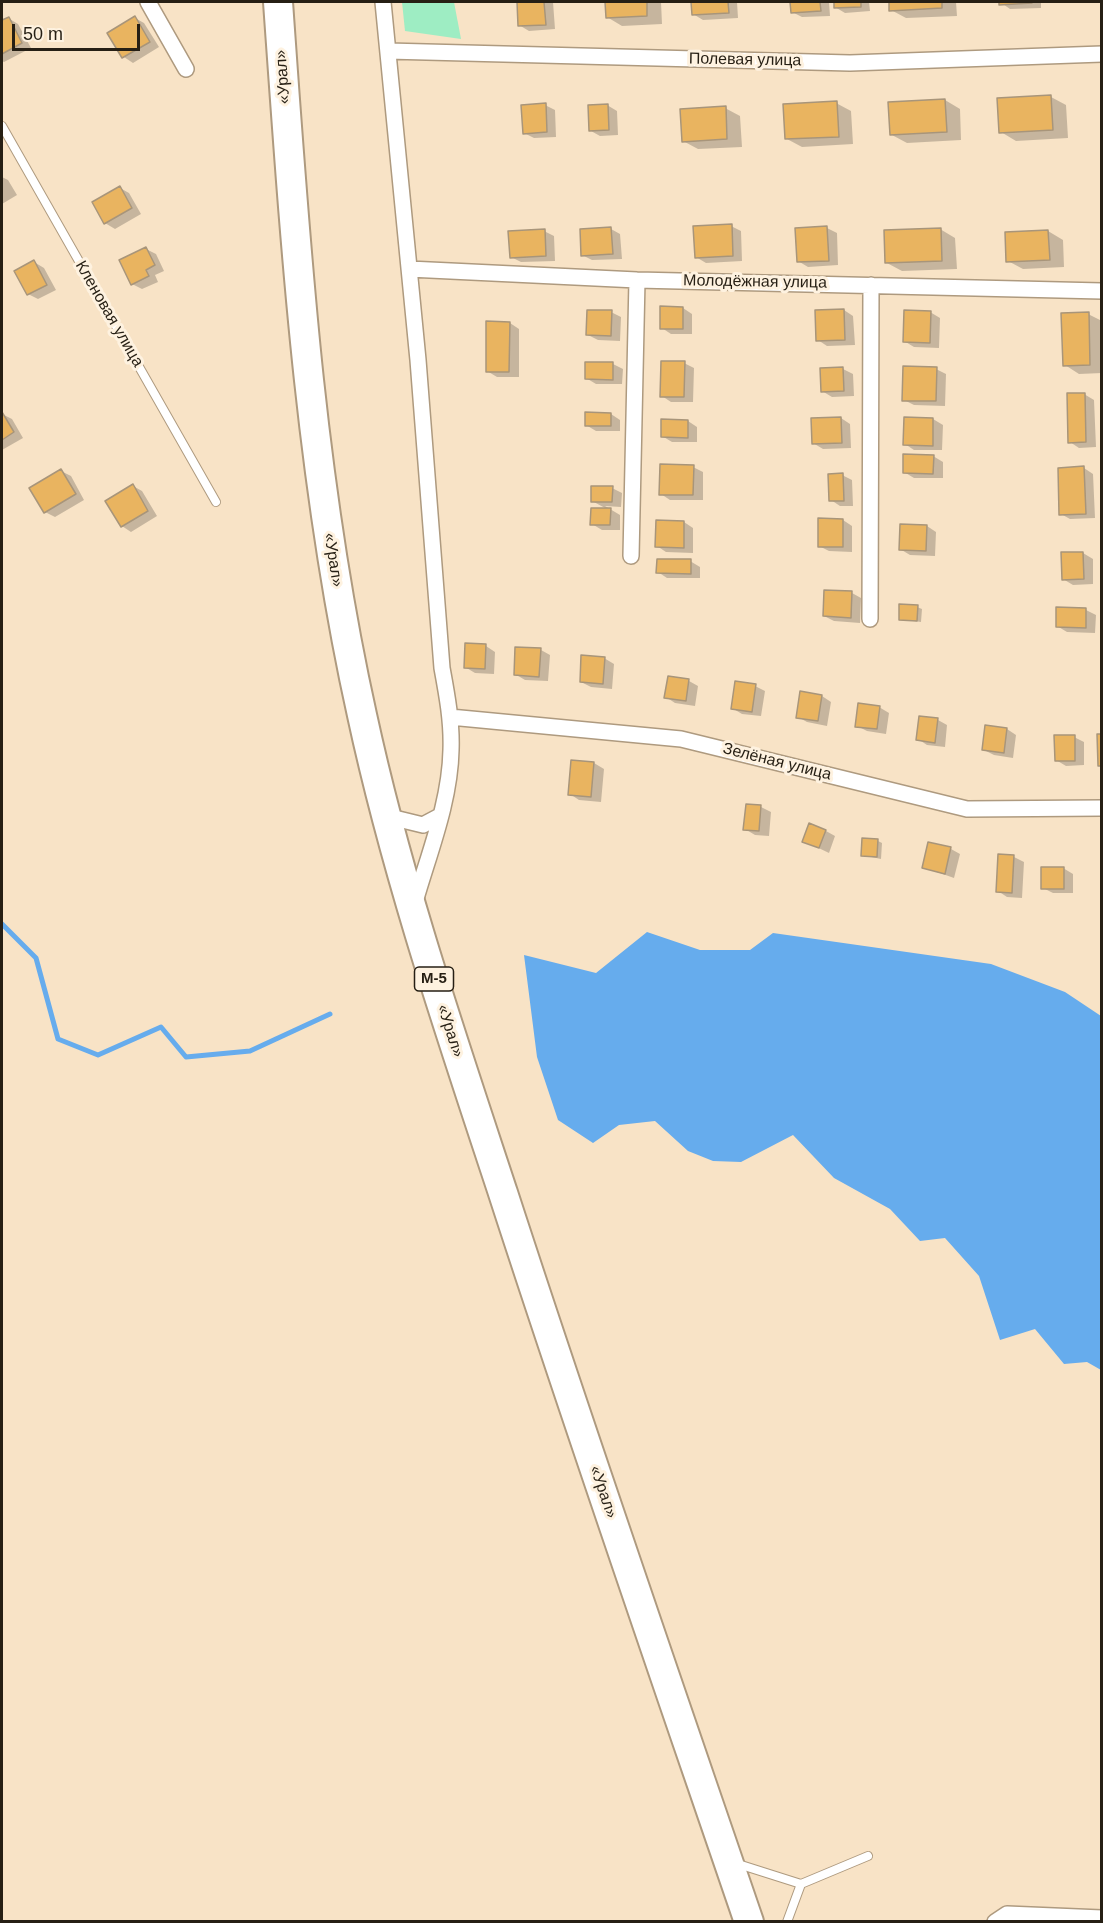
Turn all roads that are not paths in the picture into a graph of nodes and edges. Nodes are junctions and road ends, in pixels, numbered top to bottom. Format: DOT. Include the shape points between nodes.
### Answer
graph roads {
  1 [pos="148,2"];
  2 [pos="278,2"];
  3 [pos="383,2"];
  4 [pos="387,51"];
  5 [pos="1101,54"];
  6 [pos="186,69"];
  7 [pos="2,126"];
  8 [pos="409,269"];
  9 [pos="637,280"];
  10 [pos="871,285"];
  11 [pos="1101,291"];
  12 [pos="216,502"];
  13 [pos="631,556"];
  14 [pos="870,619"];
  15 [pos="450,717"];
  16 [pos="1101,808"];
  17 [pos="387,816"];
  18 [pos="440,816"];
  19 [pos="412,911"];
  20 [pos="868,1856"];
  21 [pos="728,1861"];
  22 [pos="801,1884"];
  23 [pos="1101,1918"];
  24 [pos="749,1922"];
  25 [pos="787,1922"];
  26 [pos="995,1922"];
  1 -- 6 [label="street"];
  2 -- 17 [label="highway, «Урал» / М-5" via="302,301 326,516 361,714"];
  3 -- 4 [label="street"];
  4 -- 5 [label="street, Полевая улица" via="850,63"];
  4 -- 8 [label="street"];
  7 -- 12 [label="lane, Кленовая улица"];
  8 -- 9 [label="street, Молодёжная улица"];
  8 -- 15 [label="street" via="442,668"];
  9 -- 10 [label="street, Молодёжная улица"];
  9 -- 13 [label="street"];
  10 -- 11 [label="street, Молодёжная улица"];
  10 -- 14 [label="street"];
  15 -- 16 [label="street, Зелёная улица" via="681,739 967,809"];
  15 -- 18 [label="street" via="451,751"];
  17 -- 18 [label="street" via="423,825"];
  17 -- 19 [label="highway, «Урал» / М-5"];
  18 -- 19 [label="street"];
  19 -- 21 [label="highway, «Урал» / М-5" via="539,1305"];
  20 -- 22 [label="lane"];
  21 -- 22 [label="lane"];
  21 -- 24 [label="highway, «Урал» / М-5"];
  22 -- 25 [label="lane"];
  23 -- 26 [label="street" via="1007,1914"];
}
